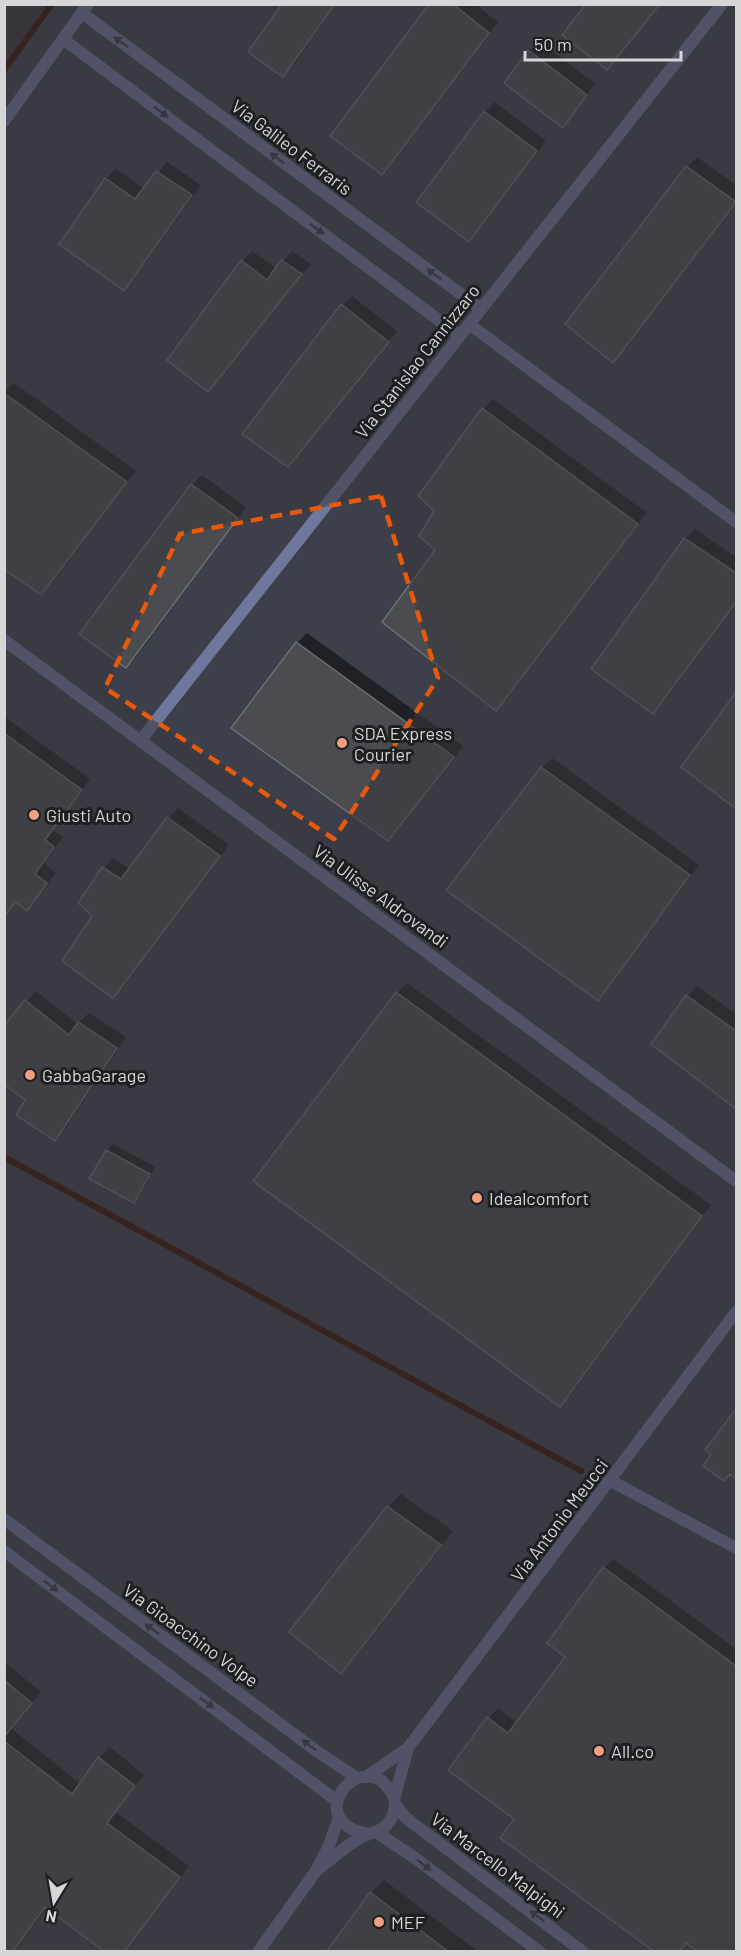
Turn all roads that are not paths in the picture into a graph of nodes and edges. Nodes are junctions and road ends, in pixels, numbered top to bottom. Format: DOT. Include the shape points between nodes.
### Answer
graph roads {
  1 [pos="722,4"];
  2 [pos="85,9"];
  3 [pos="63,39"];
  4 [pos="4,120"];
  5 [pos="481,309"];
  6 [pos="469,324"];
  7 [pos="460,336"];
  8 [pos="736,522"];
  9 [pos="4,640"];
  10 [pos="140,741"];
  11 [pos="736,1181"];
  12 [pos="736,1312"];
  13 [pos="611,1481"];
  14 [pos="4,1519"];
  15 [pos="736,1548"];
  16 [pos="4,1551"];
  17 [pos="408,1748"];
  18 [pos="361,1777"];
  19 [pos="337,1801"];
  20 [pos="394,1801"];
  21 [pos="339,1817"];
  22 [pos="372,1833"];
  23 [pos="316,1871"];
  24 [pos="258,1952"];
  25 [pos="540,1952"];
  26 [pos="584,1952"];
  1 -- 5 [label="street, Via Stanislao Cannizzaro"];
  2 -- 3 [label="street"];
  5 -- 2 [label="street, Via Galileo Ferraris, one-way"];
  3 -- 4 [label="street"];
  3 -- 7 [label="street, one-way"];
  5 -- 6 [label="street, Via Stanislao Cannizzaro"];
  6 -- 7 [label="street, Via Stanislao Cannizzaro"];
  6 -- 8 [label="street"];
  7 -- 10 [label="street, Via Stanislao Cannizzaro"];
  9 -- 10 [label="street, Via Ulisse Aldrovandi"];
  10 -- 11 [label="street, Via Ulisse Aldrovandi"];
  12 -- 13 [label="street, Via Antonio Meucci"];
  13 -- 15 [label="street"];
  13 -- 17 [label="street, Via Antonio Meucci"];
  18 -- 14 [label="street, Via Gioacchino Volpe, one-way" via="318,1752"];
  16 -- 19 [label="street, one-way"];
  17 -- 18 [label="street, Via Antonio Meucci"];
  17 -- 20 [label="street, Via Antonio Meucci"];
  18 -- 19 [label="street, Via Antonio Meucci" via="351,1780"];
  18 -- 20 [label="street" via="384,1782"];
  19 -- 21 [label="street, Via Antonio Meucci"];
  20 -- 22 [label="street, Via Antonio Meucci" via="388,1824"];
  26 -- 20 [label="street, Via Marcello Malpighi, one-way" via="414,1824"];
  21 -- 22 [label="street" via="354,1831"];
  21 -- 23 [label="street, Via Antonio Meucci"];
  22 -- 23 [label="street, Via Antonio Meucci"];
  22 -- 25 [label="street, one-way" via="415,1858"];
  23 -- 24 [label="street, Via Antonio Meucci"];
}
